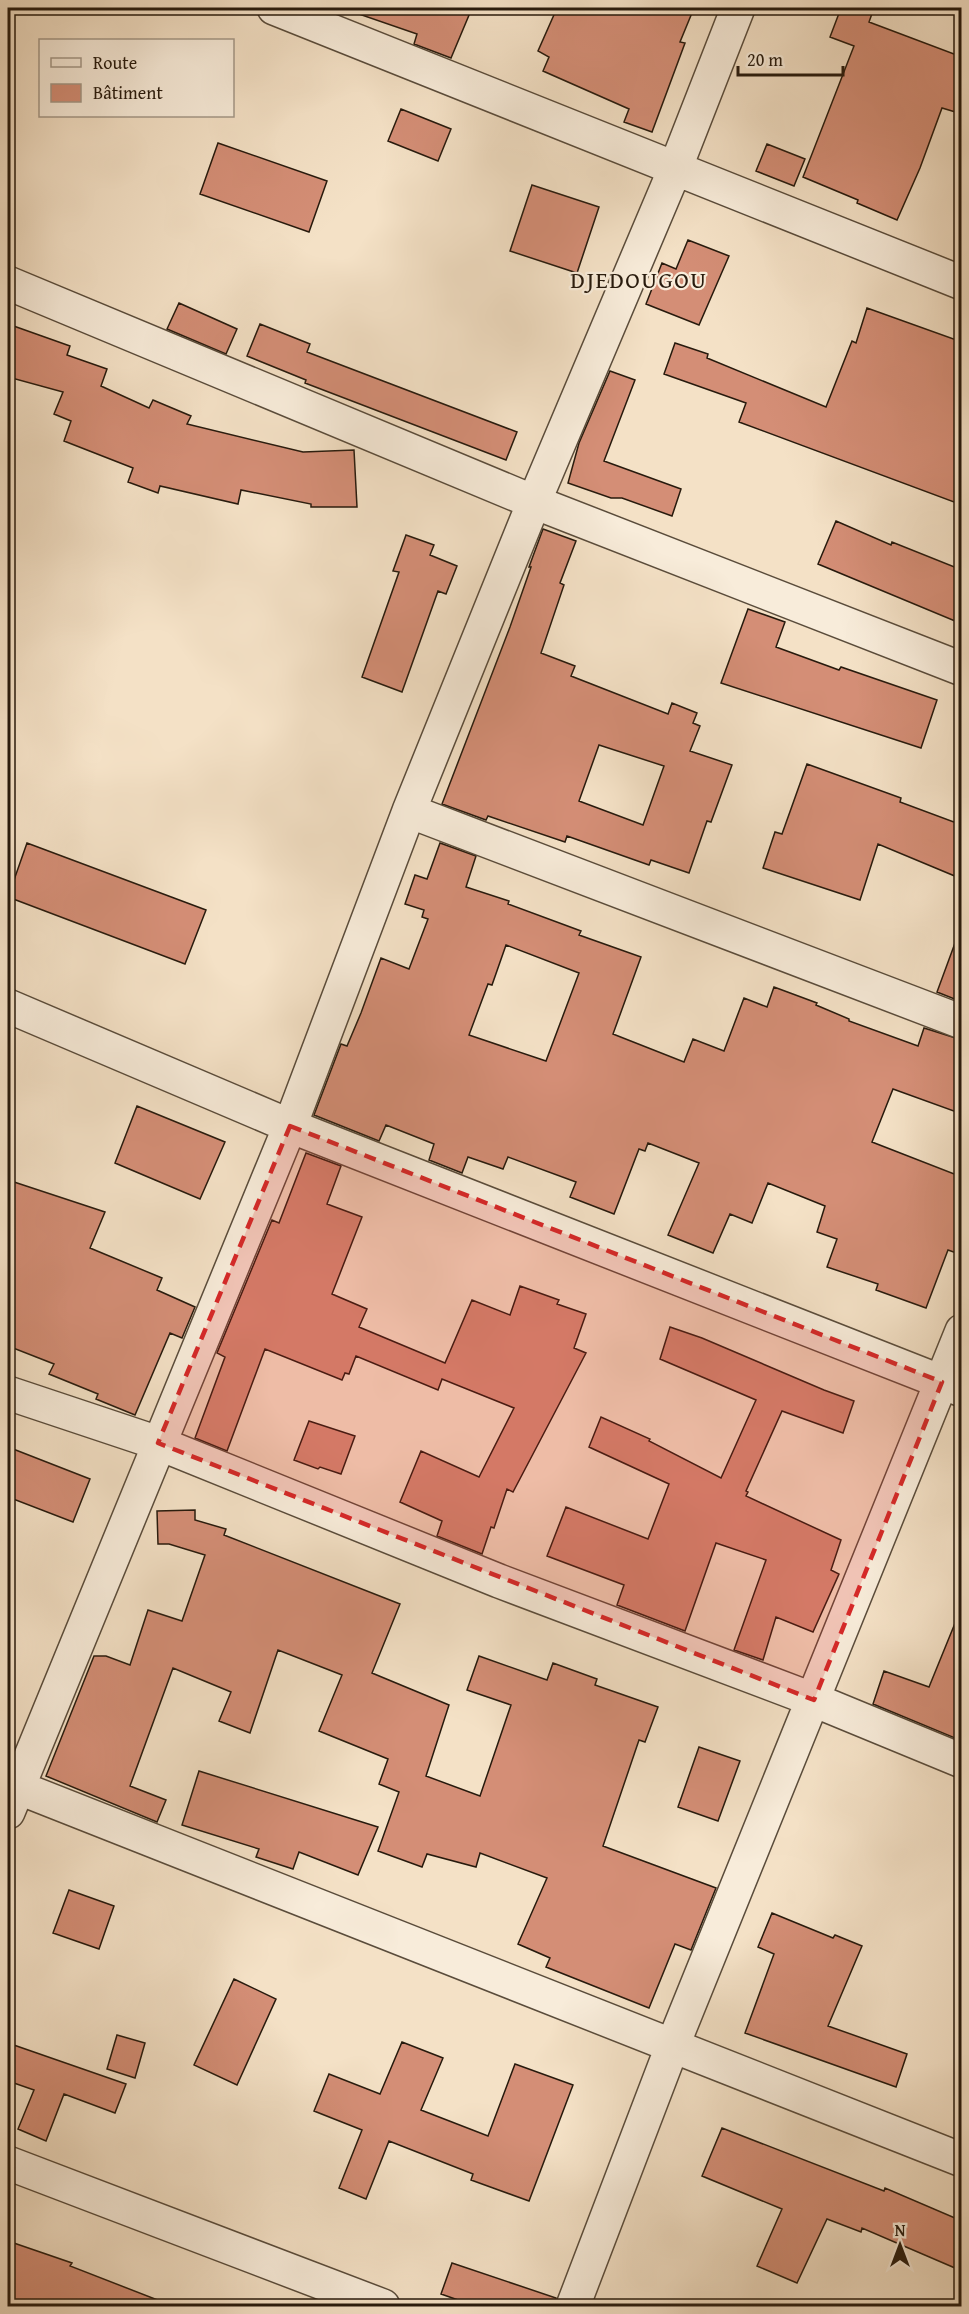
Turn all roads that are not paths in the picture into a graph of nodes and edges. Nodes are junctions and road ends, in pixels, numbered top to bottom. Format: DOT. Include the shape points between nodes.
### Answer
graph roads {
  1 [pos="274,8"];
  2 [pos="738,8"];
  3 [pos="675,169"];
  4 [pos="8,283"];
  5 [pos="962,283"];
  6 [pos="534,502"];
  7 [pos="962,669"];
  8 [pos="410,811"];
  9 [pos="8,1006"];
  10 [pos="962,1022"];
  11 [pos="290,1126"];
  12 [pos="962,1331"];
  13 [pos="952,1386"];
  14 [pos="8,1393"];
  15 [pos="158,1443"];
  16 [pos="814,1700"];
  17 [pos="962,1761"];
  18 [pos="12,1800"];
  19 [pos="672,2047"];
  20 [pos="962,2160"];
  21 [pos="8,2163"];
  22 [pos="383,2307"];
  23 [pos="573,2307"];
  1 -- 3 [label="street"];
  2 -- 3 [label="street"];
  3 -- 5 [label="street"];
  3 -- 6 [label="street"];
  4 -- 6 [label="street"];
  6 -- 7 [label="street"];
  6 -- 8 [label="street"];
  8 -- 10 [label="street"];
  8 -- 11 [label="street"];
  9 -- 11 [label="street"];
  11 -- 13 [label="street"];
  11 -- 15 [label="street"];
  12 -- 13 [label="street"];
  13 -- 16 [label="street"];
  14 -- 15 [label="street"];
  15 -- 16 [label="street" via="499,1581"];
  15 -- 18 [label="street"];
  16 -- 17 [label="street"];
  16 -- 19 [label="street"];
  18 -- 19 [label="street"];
  19 -- 20 [label="street"];
  19 -- 23 [label="street"];
  21 -- 22 [label="street"];
}
